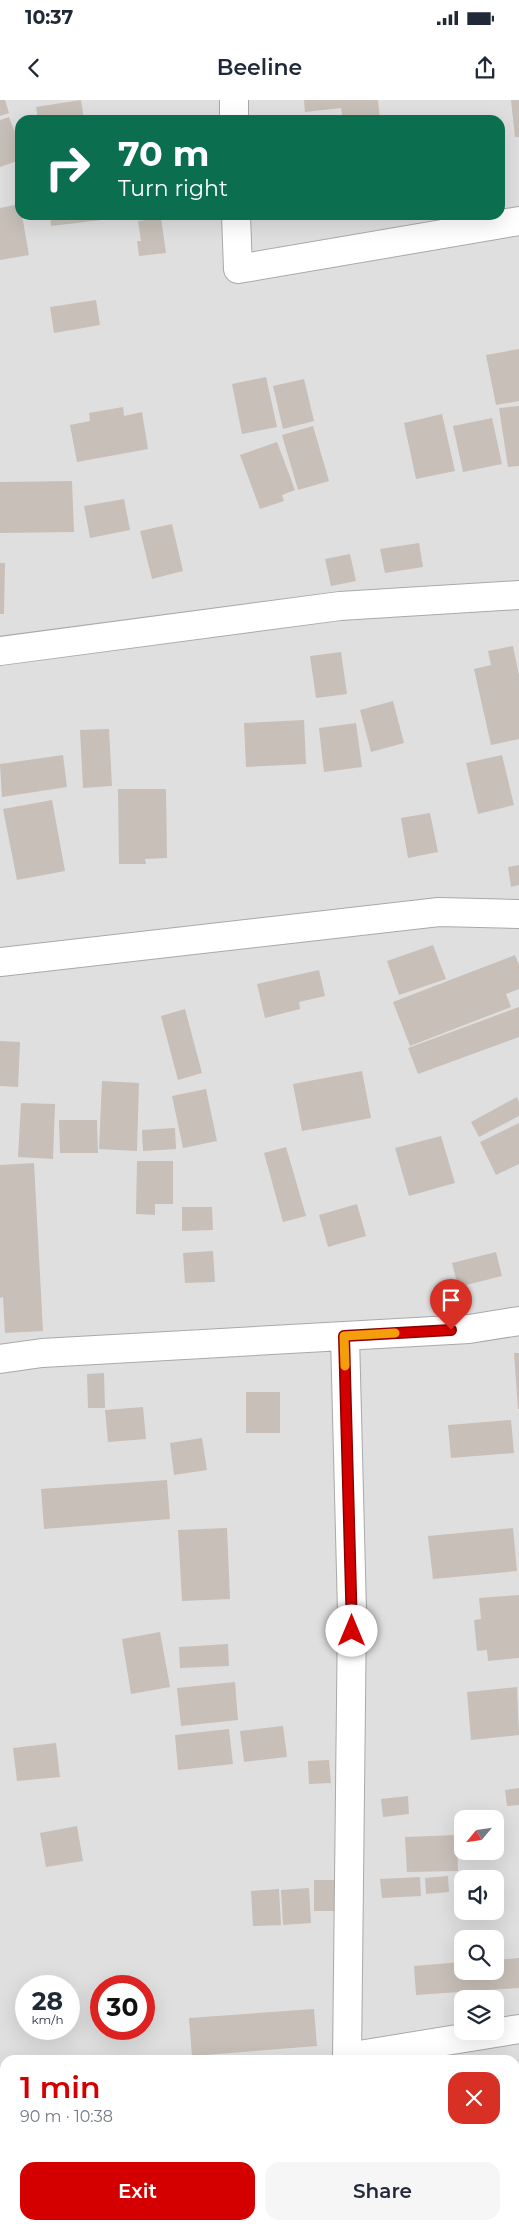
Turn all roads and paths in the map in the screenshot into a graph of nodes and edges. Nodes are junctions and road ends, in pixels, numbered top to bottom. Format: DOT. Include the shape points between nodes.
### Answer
graph roads {
  1 [pos="234,100"];
  2 [pos="234,115"];
  3 [pos="236,220"];
  4 [pos="519,220"];
  5 [pos="519,595"];
  6 [pos="0,651"];
  7 [pos="519,914"];
  8 [pos="0,962"];
  9 [pos="519,1321"];
  10 [pos="344,1336"];
  11 [pos="0,1359"];
  12 [pos="519,2029"];
  13 [pos="347,2055"];
  14 [pos="365,2055"];
  1 -- 2 [label="street"];
  3 -- 4 [label="street" via="238,269"];
  5 -- 6 [label="street" via="340,606"];
  7 -- 8 [label="street" via="439,912"];
  9 -- 10 [label="street" via="469,1329"];
  10 -- 11 [label="street" via="42,1353"];
  10 -- 13 [label="street" via="352,1612"];
  12 -- 14 [label="street"];
}
